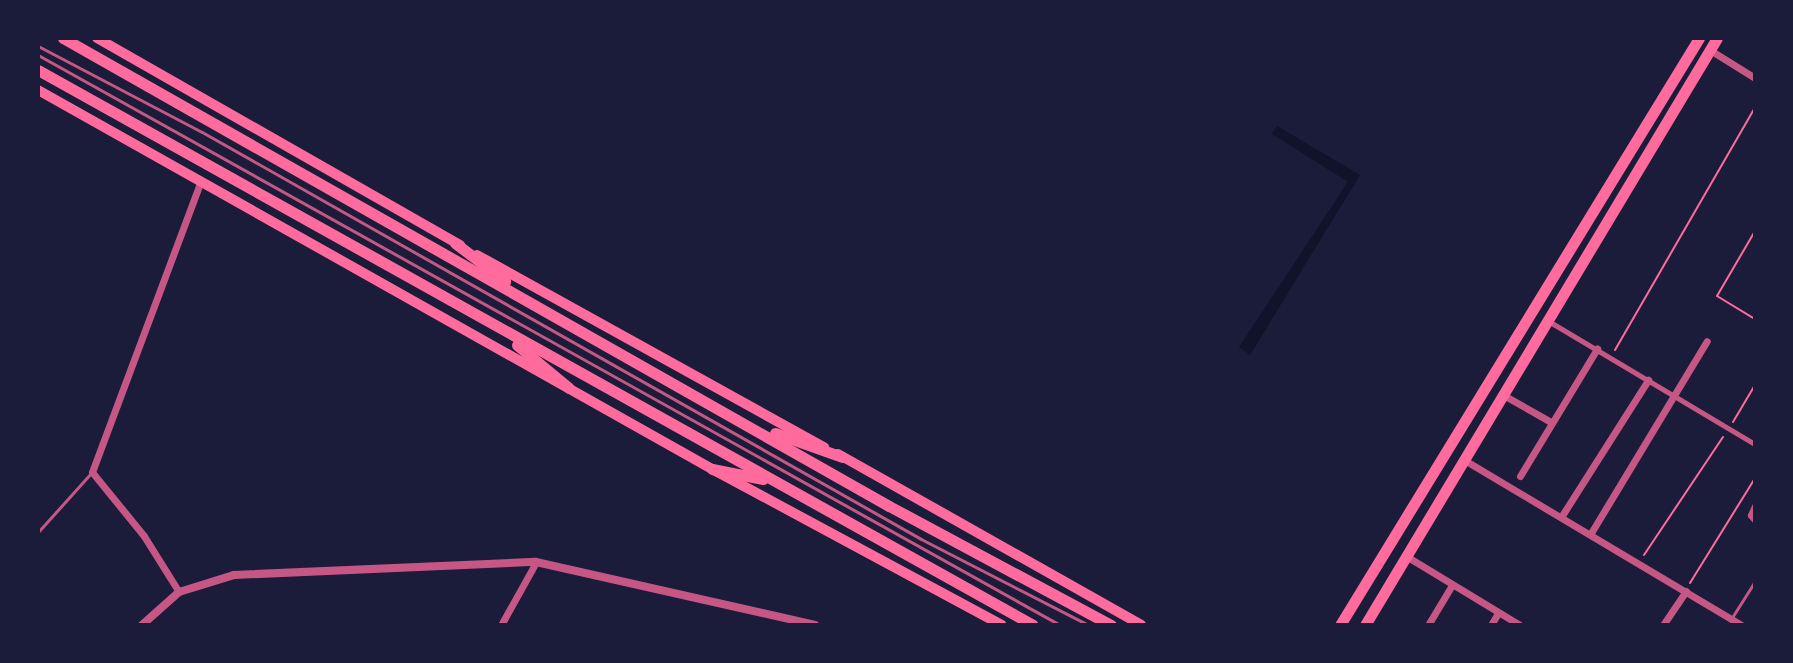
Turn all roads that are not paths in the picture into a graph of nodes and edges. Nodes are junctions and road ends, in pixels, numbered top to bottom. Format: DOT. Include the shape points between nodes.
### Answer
graph roads {
  1 [pos="63,38"];
  2 [pos="97,38"];
  3 [pos="1699,38"];
  4 [pos="1717,38"];
  5 [pos="38,46"];
  6 [pos="1710,50"];
  7 [pos="38,55"];
  8 [pos="38,70"];
  9 [pos="1755,78"];
  10 [pos="38,90"];
  11 [pos="201,181"];
  12 [pos="455,243"];
  13 [pos="533,303"];
  14 [pos="1550,322"];
  15 [pos="492,325"];
  16 [pos="1707,341"];
  17 [pos="1597,349"];
  18 [pos="1648,380"];
  19 [pos="569,388"];
  20 [pos="1505,396"];
  21 [pos="1674,396"];
  22 [pos="1551,422"];
  23 [pos="749,423"];
  24 [pos="1755,444"];
  25 [pos="842,457"];
  26 [pos="1466,461"];
  27 [pos="712,469"];
  28 [pos="92,472"];
  29 [pos="1520,476"];
  30 [pos="774,482"];
  31 [pos="1755,506"];
  32 [pos="1563,514"];
  33 [pos="1755,520"];
  34 [pos="38,532"];
  35 [pos="1591,533"];
  36 [pos="1406,556"];
  37 [pos="536,562"];
  38 [pos="1755,581"];
  39 [pos="1452,585"];
  40 [pos="1686,591"];
  41 [pos="179,592"];
  42 [pos="1498,613"];
  43 [pos="1089,619"];
  44 [pos="1731,619"];
  45 [pos="142,625"];
  46 [pos="501,625"];
  47 [pos="815,625"];
  48 [pos="1002,625"];
  49 [pos="1033,625"];
  50 [pos="1060,625"];
  51 [pos="1111,625"];
  52 [pos="1141,625"];
  53 [pos="1340,625"];
  54 [pos="1365,625"];
  55 [pos="1428,625"];
  56 [pos="1491,625"];
  57 [pos="1520,625"];
  58 [pos="1663,625"];
  59 [pos="1740,625"];
  1 -- 13 [label="main road"];
  2 -- 12 [label="main road"];
  3 -- 53 [label="main road"];
  4 -- 6 [label="main road"];
  5 -- 43 [label="lane" via="202,132 921,539"];
  6 -- 9 [label="street"];
  6 -- 14 [label="main road"];
  7 -- 50 [label="lane"];
  8 -- 15 [label="main road"];
  10 -- 11 [label="main road"];
  11 -- 19 [label="main road"];
  11 -- 28 [label="street"];
  12 -- 13 [label="main road"];
  12 -- 25 [label="main road"];
  13 -- 23 [label="main road"];
  14 -- 17 [label="street"];
  14 -- 20 [label="main road"];
  15 -- 19 [label="main road"];
  15 -- 30 [label="main road"];
  16 -- 21 [label="street"];
  17 -- 18 [label="street"];
  17 -- 22 [label="street"];
  18 -- 21 [label="street"];
  18 -- 32 [label="street"];
  19 -- 27 [label="main road"];
  20 -- 22 [label="street"];
  20 -- 26 [label="main road"];
  21 -- 24 [label="street"];
  21 -- 35 [label="street"];
  22 -- 29 [label="street"];
  23 -- 25 [label="main road"];
  23 -- 43 [label="main road"];
  25 -- 52 [label="main road"];
  26 -- 32 [label="street"];
  26 -- 36 [label="main road"];
  27 -- 30 [label="main road"];
  27 -- 48 [label="main road"];
  28 -- 34 [label="lane"];
  28 -- 41 [label="street" via="144,536"];
  30 -- 49 [label="main road"];
  31 -- 33 [label="street"];
  32 -- 35 [label="street"];
  35 -- 40 [label="street"];
  36 -- 39 [label="street"];
  36 -- 54 [label="main road"];
  37 -- 41 [label="street" via="234,575"];
  37 -- 46 [label="street"];
  37 -- 47 [label="street"];
  38 -- 44 [label="lane"];
  39 -- 42 [label="street"];
  39 -- 55 [label="street"];
  40 -- 44 [label="street"];
  40 -- 58 [label="street"];
  41 -- 45 [label="street"];
  42 -- 56 [label="street"];
  42 -- 57 [label="street"];
  43 -- 51 [label="main road"];
  44 -- 59 [label="street"];
}
